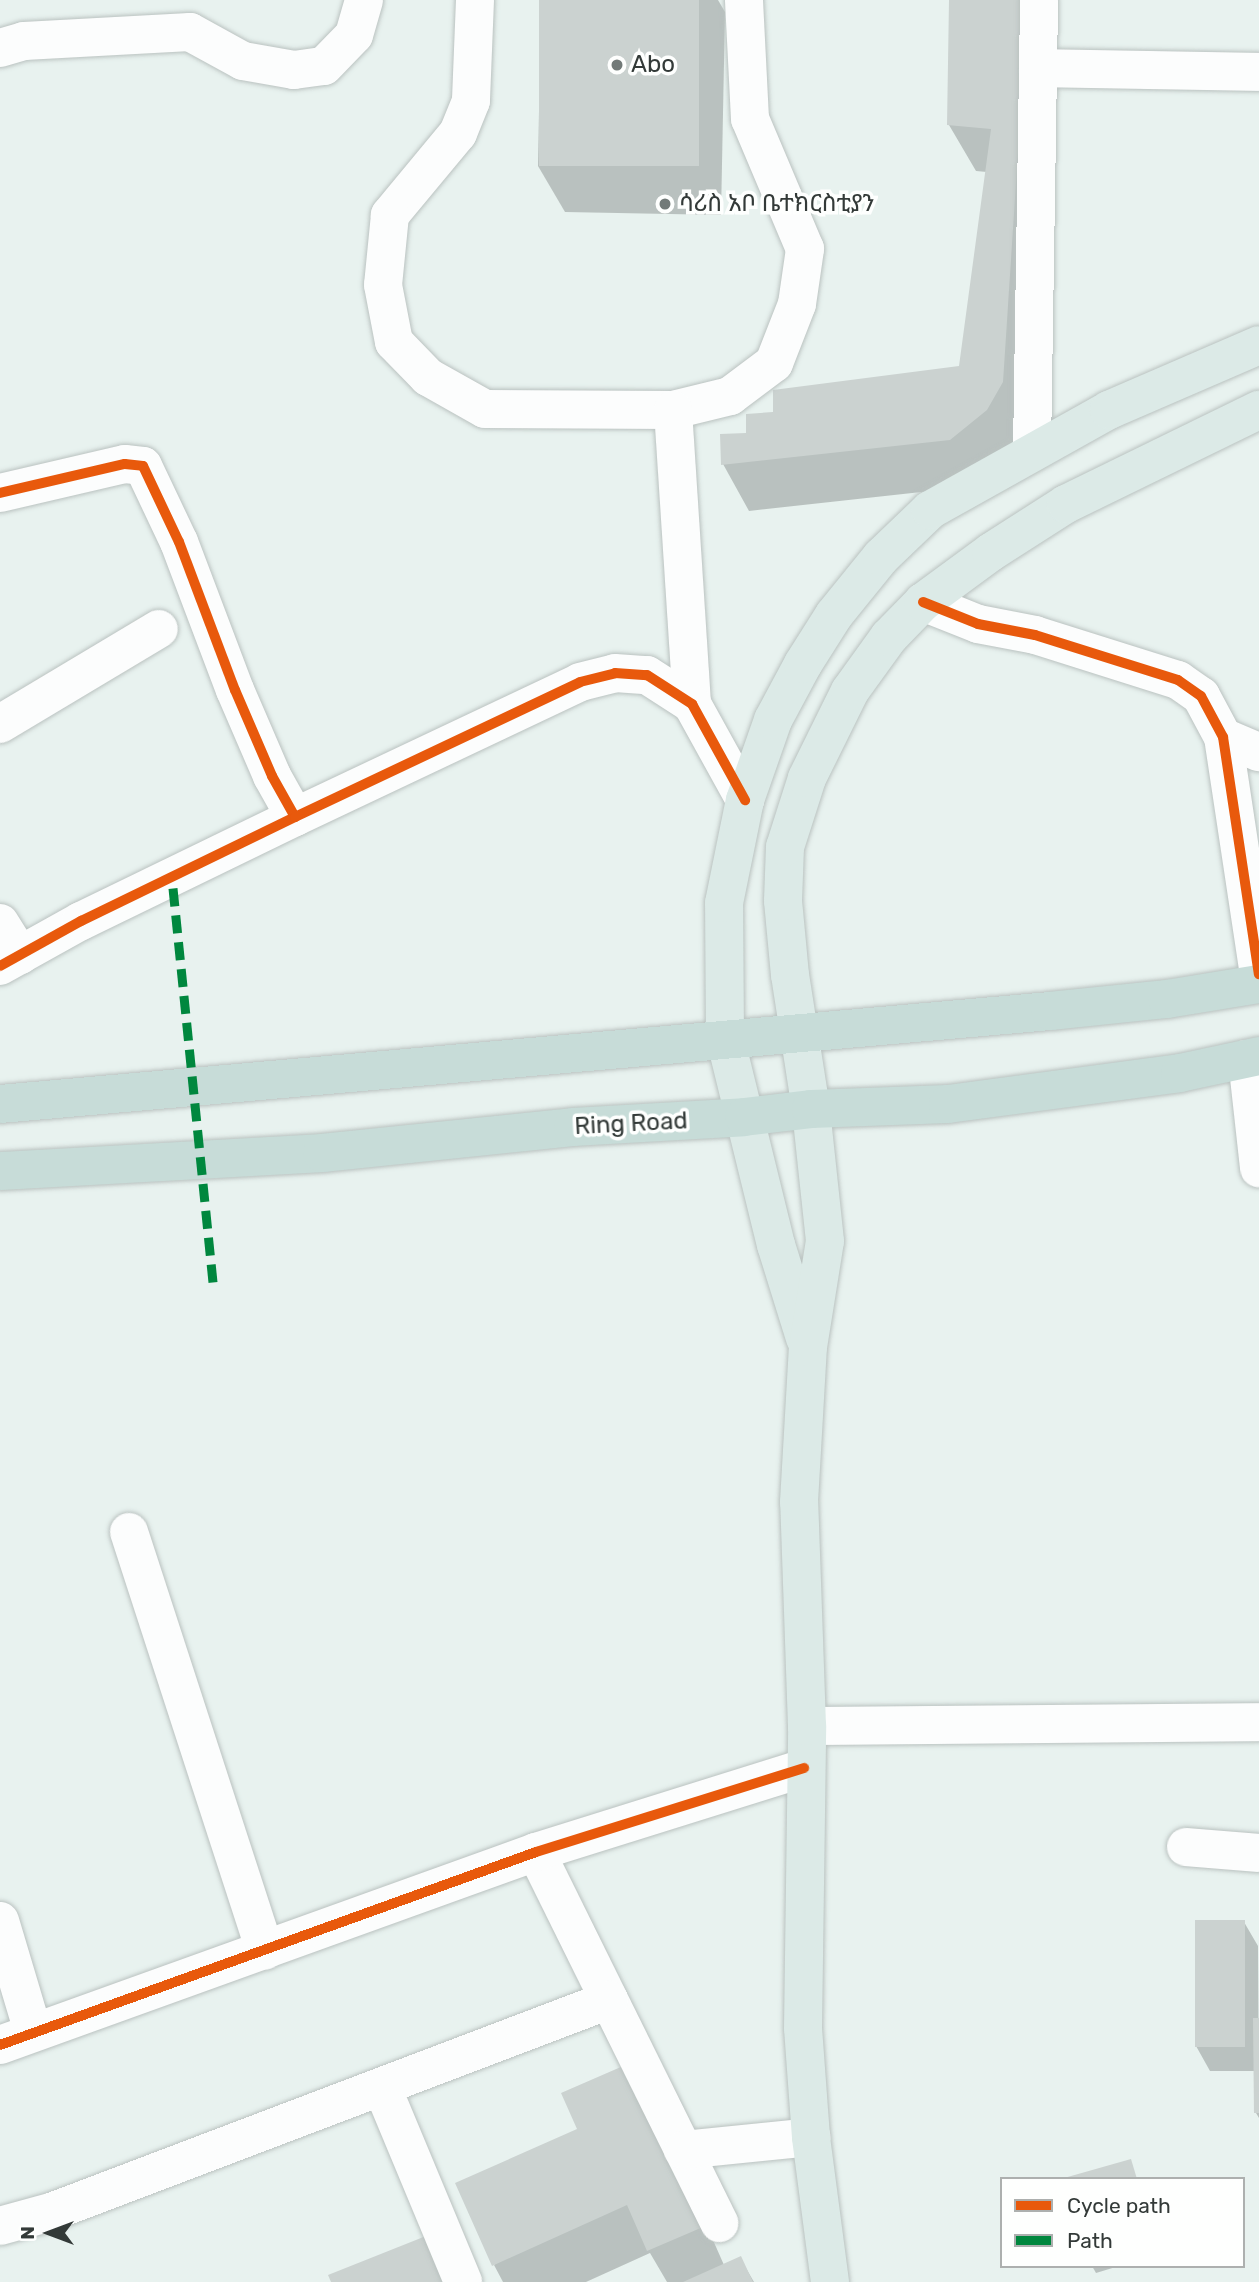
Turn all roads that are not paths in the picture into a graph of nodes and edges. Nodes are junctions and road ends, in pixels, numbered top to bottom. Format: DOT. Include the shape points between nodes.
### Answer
graph roads {
  1 [pos="364,0"];
  2 [pos="475,0"];
  3 [pos="744,0"];
  4 [pos="1039,0"];
  5 [pos="0,48"];
  6 [pos="1038,68"];
  7 [pos="1259,72"];
  8 [pos="1259,345"];
  9 [pos="673,410"];
  10 [pos="1259,410"];
  11 [pos="1032,450"];
  12 [pos="0,493"];
  13 [pos="923,602"];
  14 [pos="159,629"];
  15 [pos="692,704"];
  16 [pos="0,724"];
  17 [pos="1223,737"];
  18 [pos="1259,752"];
  19 [pos="745,800"];
  20 [pos="295,817"];
  21 [pos="0,923"];
  22 [pos="10,961"];
  23 [pos="1259,974"];
  24 [pos="1259,984"];
  25 [pos="797,1032"];
  26 [pos="725,1038"];
  27 [pos="1253,1057"];
  28 [pos="0,1104"];
  29 [pos="811,1109"];
  30 [pos="744,1117"];
  31 [pos="1259,1168"];
  32 [pos="0,1171"];
  33 [pos="808,1347"];
  34 [pos="129,1532"];
  35 [pos="1259,1722"];
  36 [pos="807,1726"];
  37 [pos="804,1768"];
  38 [pos="1186,1847"];
  39 [pos="536,1852"];
  40 [pos="1259,1853"];
  41 [pos="0,1921"];
  42 [pos="265,1950"];
  43 [pos="609,2000"];
  44 [pos="16,2038"];
  45 [pos="382,2087"];
  46 [pos="811,2137"];
  47 [pos="683,2150"];
  48 [pos="719,2223"];
  49 [pos="0,2226"];
  50 [pos="463,2282"];
  51 [pos="830,2282"];
  1 -- 5 [label="street" via="354,35 324,66 294,70 243,61 190,32 36,40"];
  2 -- 9 [label="street" via="471,101 458,133 390,215 383,285 394,342 428,377 485,409"];
  3 -- 9 [label="street" via="750,119 805,249 797,304 774,363 730,396"];
  4 -- 6 [label="street"];
  6 -- 7 [label="street"];
  6 -- 11 [label="street"];
  8 -- 11 [label="main road" via="1109,410"];
  9 -- 15 [label="street"];
  10 -- 13 [label="main road" via="1066,504"];
  11 -- 19 [label="main road" via="930,510 881,557 834,615 803,664 773,720"];
  12 -- 20 [label="street" via="125,464 143,466 179,542 272,776"];
  13 -- 17 [label="street" via="978,624 1035,635 1178,680 1201,696"];
  13 -- 25 [label="main road" via="889,637 850,691 807,778 785,846 783,901"];
  14 -- 16 [label="street"];
  15 -- 19 [label="street"];
  15 -- 20 [label="street" via="647,675 615,673 580,682"];
  17 -- 18 [label="street"];
  17 -- 23 [label="street"];
  19 -- 26 [label="main road" via="724,902"];
  20 -- 22 [label="street" via="81,921"];
  21 -- 22 [label="street"];
  24 -- 25 [label="highway" via="1050,1011"];
  25 -- 26 [label="highway"];
  25 -- 29 [label="main road"];
  26 -- 28 [label="highway"];
  26 -- 30 [label="main road"];
  27 -- 29 [label="highway, Ring Road" via="1141,1079 948,1104"];
  27 -- 31 [label="street"];
  29 -- 30 [label="highway, Ring Road"];
  29 -- 33 [label="main road" via="825,1241"];
  30 -- 32 [label="highway, Ring Road" via="573,1127 322,1153"];
  30 -- 33 [label="main road"];
  33 -- 36 [label="main road" via="799,1502"];
  34 -- 42 [label="street"];
  35 -- 36 [label="street"];
  36 -- 37 [label="main road"];
  37 -- 39 [label="street"];
  37 -- 46 [label="main road" via="803,2028"];
  38 -- 40 [label="street"];
  39 -- 42 [label="street"];
  39 -- 43 [label="street"];
  41 -- 44 [label="street"];
  42 -- 44 [label="street"];
  43 -- 45 [label="street"];
  43 -- 47 [label="street"];
  45 -- 49 [label="street" via="51,2212"];
  45 -- 50 [label="street"];
  46 -- 47 [label="street"];
  46 -- 51 [label="main road"];
  47 -- 48 [label="street"];
}
